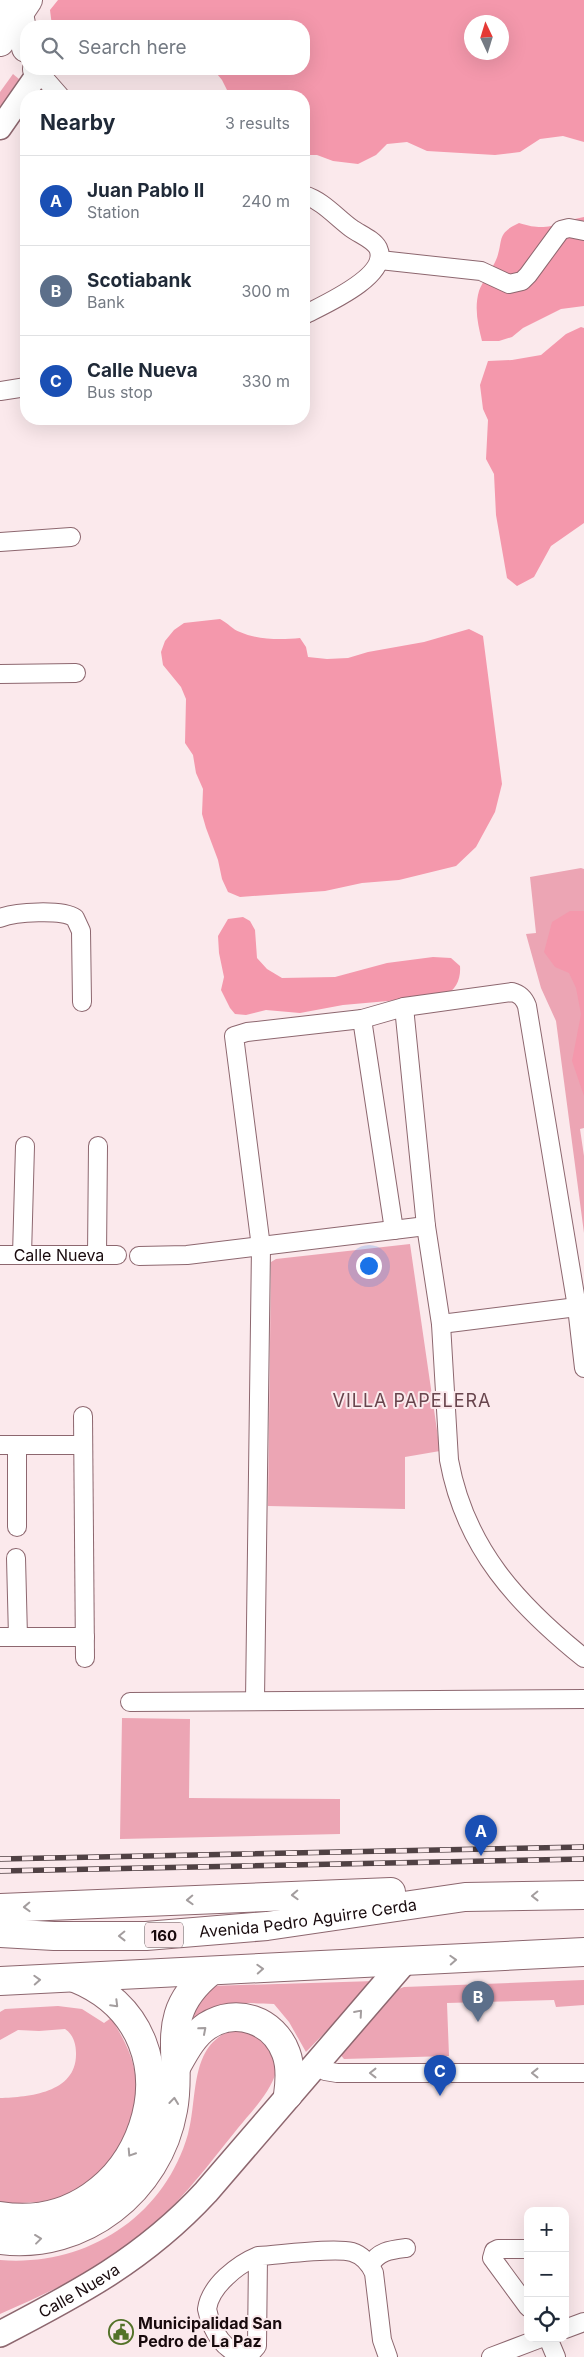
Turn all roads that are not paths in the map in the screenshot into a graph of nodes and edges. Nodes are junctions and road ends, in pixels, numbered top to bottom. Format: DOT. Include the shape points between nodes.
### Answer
graph roads {
  1 [pos="13,5"];
  2 [pos="20,28"];
  3 [pos="0,42"];
  4 [pos="35,75"];
  5 [pos="42,75"];
  6 [pos="25,90"];
  7 [pos="55,90"];
  8 [pos="20,97"];
  9 [pos="0,128"];
  10 [pos="310,198"];
  11 [pos="584,231"];
  12 [pos="380,260"];
  13 [pos="310,312"];
  14 [pos="20,388"];
  15 [pos="0,391"];
  16 [pos="71,537"];
  17 [pos="0,542"];
  18 [pos="76,673"];
  19 [pos="0,674"];
  20 [pos="0,918"];
  21 [pos="82,1002"];
  22 [pos="404,1007"];
  23 [pos="362,1019"];
  24 [pos="25,1146"];
  25 [pos="98,1146"];
  26 [pos="426,1226"];
  27 [pos="394,1230"];
  28 [pos="261,1247"];
  29 [pos="0,1255"];
  30 [pos="22,1255"];
  31 [pos="96,1255"];
  32 [pos="117,1255"];
  33 [pos="139,1256"];
  34 [pos="577,1307"];
  35 [pos="441,1324"];
  36 [pos="584,1368"];
  37 [pos="83,1416"];
  38 [pos="8,1445"];
  39 [pos="83,1445"];
  40 [pos="18,1527"];
  41 [pos="16,1558"];
  42 [pos="9,1637"];
  43 [pos="85,1637"];
  44 [pos="85,1658"];
  45 [pos="584,1658"];
  46 [pos="584,1699"];
  47 [pos="255,1700"];
  48 [pos="130,1702"];
  49 [pos="584,1896"];
  50 [pos="465,1897"];
  51 [pos="0,1908"];
  52 [pos="0,1933"];
  53 [pos="584,1952"];
  54 [pos="404,1962"];
  55 [pos="211,1971"];
  56 [pos="75,1978"];
  57 [pos="0,1981"];
  58 [pos="315,2063"];
  59 [pos="175,2069"];
  60 [pos="584,2073"];
  61 [pos="288,2095"];
  62 [pos="0,2216"];
  63 [pos="0,2240"];
  64 [pos="406,2248"];
  65 [pos="524,2249"];
  66 [pos="258,2256"];
  67 [pos="370,2265"];
  68 [pos="524,2302"];
  69 [pos="584,2322"];
  70 [pos="569,2328"];
  71 [pos="0,2334"];
  72 [pos="530,2342"];
  73 [pos="550,2342"];
  74 [pos="388,2357"];
  75 [pos="491,2357"];
  76 [pos="556,2357"];
  1 -- 2 [label="highway"];
  1 -- 3 [label="highway"];
  4 -- 6 [label="street"];
  5 -- 7 [label="street"];
  8 -- 9 [label="street"];
  10 -- 12 [label="street" via="374,243"];
  11 -- 12 [label="street" via="561,230 528,275 522,281 509,284 481,271"];
  12 -- 13 [label="street" via="374,272 365,279"];
  14 -- 15 [label="street"];
  16 -- 17 [label="street"];
  18 -- 19 [label="street"];
  20 -- 21 [label="street" via="18,914 61,913 75,918 81,932"];
  22 -- 23 [label="street"];
  22 -- 26 [label="street"];
  22 -- 34 [label="street" via="512,992 524,998"];
  23 -- 27 [label="street"];
  23 -- 28 [label="street" via="234,1036"];
  24 -- 30 [label="street"];
  25 -- 31 [label="street"];
  26 -- 27 [label="street"];
  26 -- 35 [label="street"];
  27 -- 28 [label="street"];
  28 -- 33 [label="street" via="164,1257"];
  28 -- 47 [label="street"];
  29 -- 30 [label="street, Calle Nueva"];
  30 -- 31 [label="street, Calle Nueva"];
  31 -- 32 [label="street, Calle Nueva"];
  34 -- 35 [label="street"];
  34 -- 36 [label="street"];
  35 -- 45 [label="street" via="449,1460 465,1517 484,1556 501,1577 543,1623"];
  37 -- 39 [label="street"];
  38 -- 39 [label="street"];
  38 -- 40 [label="street"];
  39 -- 43 [label="street"];
  41 -- 42 [label="street"];
  42 -- 43 [label="street"];
  43 -- 44 [label="street"];
  46 -- 47 [label="street"];
  47 -- 48 [label="street"];
  49 -- 50 [label="highway, Avenida Pedro Aguirre Cerda / 160, one-way"];
  50 -- 51 [label="highway, one-way" via="402,1892"];
  50 -- 52 [label="highway, Avenida Pedro Aguirre Cerda / 160, one-way" via="225,1930 108,1937"];
  54 -- 53 [label="highway, one-way"];
  55 -- 54 [label="highway, one-way"];
  58 -- 54 [label="main road, Calle Nueva, one-way"];
  55 -- 56 [label="highway"];
  55 -- 59 [label="highway" via="192,1990 179,2013 174,2040"];
  57 -- 56 [label="highway, one-way"];
  56 -- 62 [label="highway, one-way" via="108,1997 138,2034 150,2082 146,2122 122,2167 86,2200 50,2215"];
  60 -- 58 [label="street, one-way" via="337,2074"];
  58 -- 61 [label="main road, Calle Nueva"];
  59 -- 61 [label="highway, one-way" via="205,2027 220,2020 244,2018 265,2026 281,2043 289,2064"];
  63 -- 59 [label="highway, one-way" via="38,2240 75,2231 107,2214 131,2194 152,2166 166,2136 174,2108"];
  61 -- 71 [label="main road, Calle Nueva" via="206,2192 154,2242 91,2286"];
  64 -- 67 [label="street" via="384,2252"];
  65 -- 68 [label="street" via="498,2249 492,2258"];
  66 -- 66 [label="street" via="258,2340 254,2351 239,2356 222,2343 208,2315 208,2303 214,2291 234,2272"];
  66 -- 67 [label="street" via="351,2252"];
  67 -- 74 [label="street" via="376,2283 382,2340"];
  69 -- 70 [label="street"];
  72 -- 75 [label="street"];
  73 -- 76 [label="street"];
}
